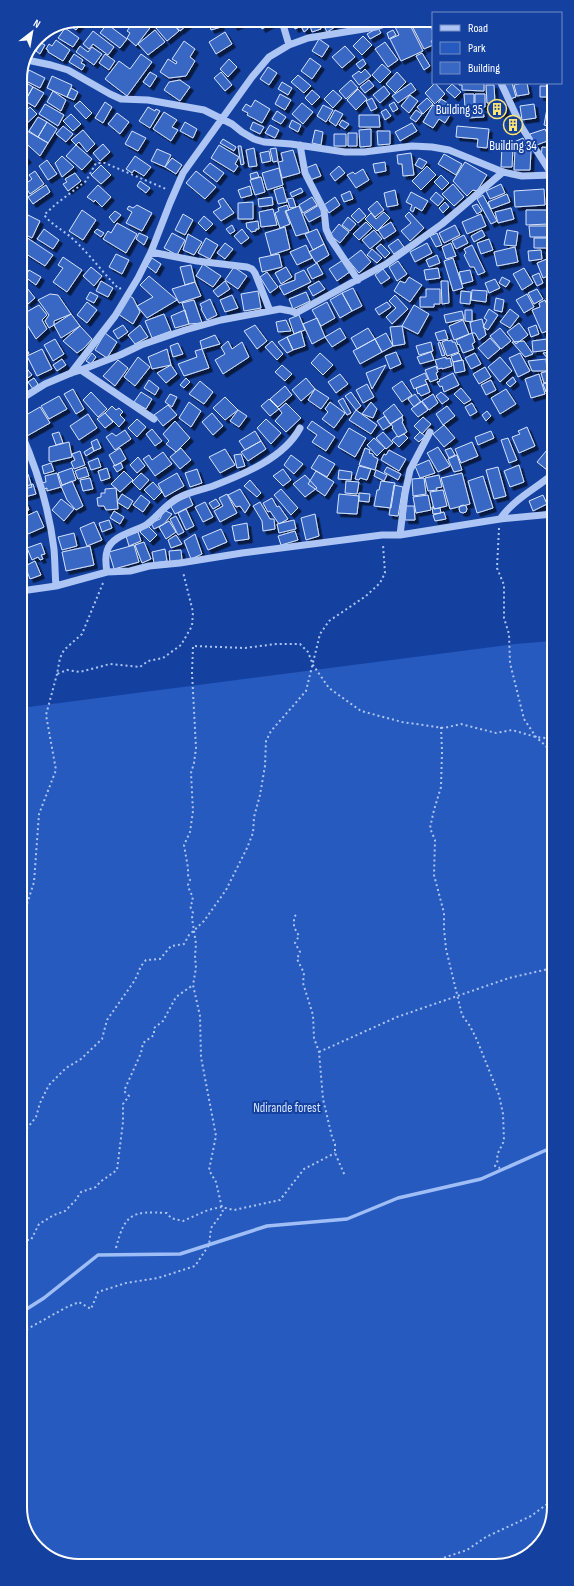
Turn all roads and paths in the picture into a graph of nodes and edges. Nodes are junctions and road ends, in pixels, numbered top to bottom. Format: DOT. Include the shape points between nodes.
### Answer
graph roads {
  1 [pos="284,27"];
  2 [pos="376,27"];
  3 [pos="289,45"];
  4 [pos="31,61"];
  5 [pos="501,84"];
  6 [pos="222,118"];
  7 [pos="300,145"];
  8 [pos="547,167"];
  9 [pos="503,172"];
  10 [pos="547,175"];
  11 [pos="175,192"];
  12 [pos="151,252"];
  13 [pos="138,278"];
  14 [pos="358,280"];
  15 [pos="270,311"];
  16 [pos="81,370"];
  17 [pos="71,373"];
  18 [pos="27,395"];
  19 [pos="154,419"];
  20 [pos="300,428"];
  21 [pos="430,432"];
  22 [pos="27,449"];
  23 [pos="547,479"];
  24 [pos="547,515"];
  25 [pos="500,519"];
  26 [pos="382,535"];
  27 [pos="400,535"];
  28 [pos="180,563"];
  29 [pos="107,572"];
  30 [pos="56,586"];
  31 [pos="27,590"];
  32 [pos="312,665"];
  33 [pos="56,674"];
  34 [pos="441,727"];
  35 [pos="536,737"];
  36 [pos="547,738"];
  37 [pos="547,748"];
  38 [pos="27,904"];
  39 [pos="296,915"];
  40 [pos="195,930"];
  41 [pos="547,969"];
  42 [pos="192,985"];
  43 [pos="457,996"];
  44 [pos="319,1052"];
  45 [pos="27,1128"];
  46 [pos="335,1153"];
  47 [pos="500,1168"];
  48 [pos="345,1176"];
  49 [pos="221,1207"];
  50 [pos="27,1240"];
  51 [pos="116,1248"];
  52 [pos="27,1329"];
  53 [pos="547,1504"];
  54 [pos="440,1559"];
  1 -- 3 [label="street"];
  2 -- 3 [label="street" via="308,38"];
  3 -- 6 [label="street" via="269,57"];
  4 -- 6 [label="street" via="68,70 121,99 184,106 204,110"];
  5 -- 8 [label="street" via="521,126"];
  6 -- 7 [label="street" via="254,139"];
  6 -- 11 [label="street" via="183,173"];
  7 -- 9 [label="street" via="345,152 412,146 432,147 449,150"];
  7 -- 14 [label="street" via="305,173 324,210 326,229"];
  9 -- 10 [label="street" via="522,176"];
  9 -- 14 [label="street" via="442,224 386,264"];
  11 -- 12 [label="street"];
  11 -- 13 [label="path" via="105,163 96,163 86,181 44,215 76,241 119,289"];
  12 -- 13 [label="street"];
  12 -- 15 [label="street" via="197,261 247,266 255,273"];
  13 -- 17 [label="street" via="115,316"];
  14 -- 15 [label="street" via="296,313 280,309"];
  15 -- 16 [label="street" via="184,330"];
  16 -- 17 [label="street"];
  16 -- 19 [label="street"];
  17 -- 18 [label="street"];
  20 -- 29 [label="street" via="287,445 275,455 233,478 177,499 138,530 115,540 106,553"];
  21 -- 27 [label="street" via="410,470"];
  22 -- 30 [label="street" via="49,520"];
  23 -- 25 [label="street" via="519,498"];
  24 -- 25 [label="street"];
  25 -- 27 [label="street"];
  25 -- 35 [label="path" via="497,568 504,585 504,618 509,634 510,663 524,719"];
  26 -- 27 [label="street"];
  26 -- 28 [label="street"];
  26 -- 32 [label="path" via="385,573 380,583 330,621 320,634"];
  28 -- 29 [label="street"];
  28 -- 33 [label="path" via="193,612 192,626 180,645 163,658 140,667 110,664 80,672 67,670"];
  29 -- 30 [label="street"];
  29 -- 33 [label="path" via="82,634 64,650"];
  30 -- 31 [label="street"];
  32 -- 34 [label="path" via="329,688 361,711 402,722"];
  32 -- 40 [label="path" via="306,690 271,731 266,741 265,766 253,832 247,848 226,890"];
  32 -- 40 [label="path" via="308,652 300,644 245,648 193,646 196,748 191,773 193,811 190,832 184,845"];
  33 -- 38 [label="path" via="46,715 56,770 39,814 34,882"];
  34 -- 35 [label="path" via="460,724 496,732 512,730"];
  34 -- 43 [label="path" via="441,788 430,828 435,840 434,875 444,913 445,942"];
  35 -- 36 [label="path"];
  35 -- 37 [label="path"];
  39 -- 44 [label="path" via="294,927 299,936 295,943 300,952 297,959 304,973 303,983 313,1015 314,1038"];
  40 -- 42 [label="path" via="196,968"];
  40 -- 45 [label="path" via="184,944 171,946 160,959 146,960 107,1020 102,1039 49,1084 36,1117"];
  41 -- 43 [label="path" via="509,978"];
  42 -- 49 [label="path" via="200,1016 201,1056 216,1136 209,1170 216,1182"];
  42 -- 50 [label="path" via="176,997 163,1021 154,1028 154,1035 143,1043 124,1091 129,1096 123,1104 117,1170 96,1187 81,1192 65,1211 39,1224 31,1240"];
  43 -- 44 [label="path" via="397,1017"];
  43 -- 47 [label="path" via="462,1016 477,1040 499,1096 504,1141 495,1166"];
  44 -- 46 [label="path" via="323,1099"];
  46 -- 48 [label="path"];
  46 -- 49 [label="path" via="304,1169 280,1200 234,1210"];
  49 -- 51 [label="path" via="183,1221 170,1218 167,1213 137,1213 127,1219"];
  49 -- 52 [label="path" via="223,1212 211,1228 209,1245 195,1266 158,1278 126,1283 98,1292 91,1309 79,1302"];
  53 -- 54 [label="path" via="531,1516 467,1550"];
}
